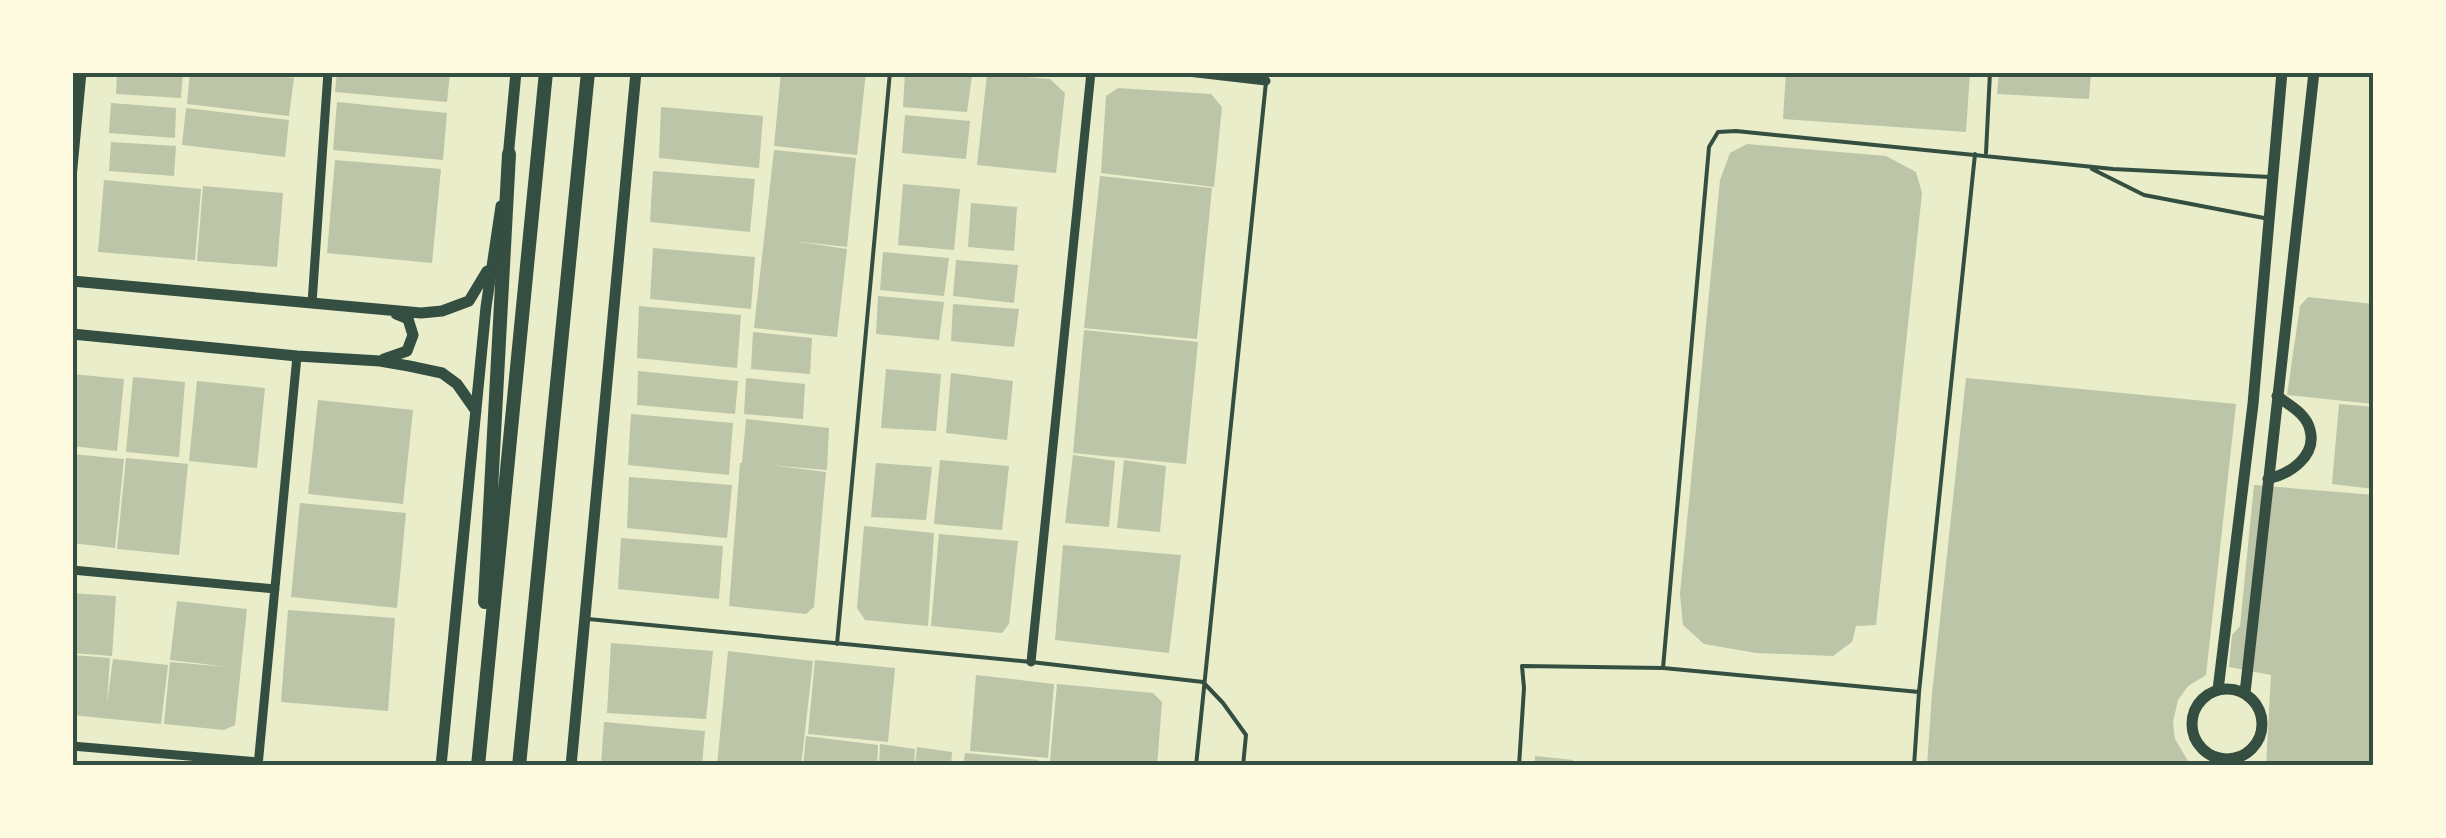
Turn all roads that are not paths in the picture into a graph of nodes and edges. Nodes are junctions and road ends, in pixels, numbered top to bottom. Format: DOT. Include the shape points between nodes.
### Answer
graph roads {
  1 [pos="82,72"];
  2 [pos="328,72"];
  3 [pos="516,72"];
  4 [pos="546,72"];
  5 [pos="588,72"];
  6 [pos="636,72"];
  7 [pos="890,72"];
  8 [pos="1091,72"];
  9 [pos="1188,72"];
  10 [pos="1990,72"];
  11 [pos="2282,72"];
  12 [pos="2314,72"];
  13 [pos="1267,76"];
  14 [pos="509,154"];
  15 [pos="1975,154"];
  16 [pos="1986,154"];
  17 [pos="2088,166"];
  18 [pos="72,178"];
  19 [pos="2274,178"];
  20 [pos="2270,219"];
  21 [pos="492,263"];
  22 [pos="72,281"];
  23 [pos="312,303"];
  24 [pos="391,312"];
  25 [pos="72,334"];
  26 [pos="297,356"];
  27 [pos="380,361"];
  28 [pos="2277,396"];
  29 [pos="476,410"];
  30 [pos="2268,478"];
  31 [pos="72,570"];
  32 [pos="275,589"];
  33 [pos="583,618"];
  34 [pos="836,644"];
  35 [pos="1031,662"];
  36 [pos="1663,668"];
  37 [pos="1203,682"];
  38 [pos="2218,690"];
  39 [pos="1919,692"];
  40 [pos="2244,693"];
  41 [pos="72,746"];
  42 [pos="2211,761"];
  43 [pos="2236,762"];
  44 [pos="258,764"];
  45 [pos="441,766"];
  46 [pos="478,766"];
  47 [pos="519,766"];
  48 [pos="571,766"];
  49 [pos="1196,766"];
  50 [pos="1242,766"];
  51 [pos="1519,766"];
  52 [pos="1914,766"];
  1 -- 18 [label="street"];
  2 -- 23 [label="street"];
  3 -- 14 [label="street"];
  4 -- 46 [label="main road"];
  5 -- 47 [label="main road"];
  6 -- 33 [label="street"];
  7 -- 34 [label="lane"];
  8 -- 35 [label="street"];
  9 -- 13 [label="street"];
  10 -- 16 [label="lane"];
  11 -- 19 [label="street"];
  12 -- 28 [label="street"];
  13 -- 37 [label="lane"];
  14 -- 21 [label="street"];
  14 -- 46 [label="main road"];
  15 -- 16 [label="lane"];
  15 -- 36 [label="lane" via="1718,132 1709,147"];
  15 -- 39 [label="lane"];
  16 -- 17 [label="lane"];
  17 -- 19 [label="lane"];
  17 -- 20 [label="lane" via="2144,195"];
  19 -- 20 [label="street"];
  20 -- 38 [label="street"];
  21 -- 24 [label="street" via="469,302 442,311"];
  21 -- 29 [label="street"];
  22 -- 23 [label="street"];
  23 -- 24 [label="street"];
  24 -- 27 [label="street" via="408,319 413,335 407,350"];
  25 -- 26 [label="street"];
  26 -- 27 [label="street"];
  26 -- 32 [label="street"];
  27 -- 29 [label="street" via="442,372"];
  28 -- 30 [label="street"];
  28 -- 30 [label="street" via="2305,420 2310,445 2295,468"];
  29 -- 45 [label="street"];
  30 -- 40 [label="street"];
  31 -- 32 [label="street"];
  32 -- 44 [label="street"];
  33 -- 34 [label="lane"];
  33 -- 48 [label="street"];
  34 -- 35 [label="lane"];
  35 -- 37 [label="lane"];
  36 -- 39 [label="lane"];
  36 -- 51 [label="lane" via="1522,666"];
  37 -- 49 [label="lane"];
  37 -- 50 [label="lane" via="1246,735"];
  38 -- 40 [label="street"];
  38 -- 42 [label="street" via="2200,701 2192,720 2196,741"];
  39 -- 52 [label="lane"];
  40 -- 43 [label="street" via="2254,701 2261,734"];
  41 -- 44 [label="street"];
  42 -- 43 [label="street"];
}
